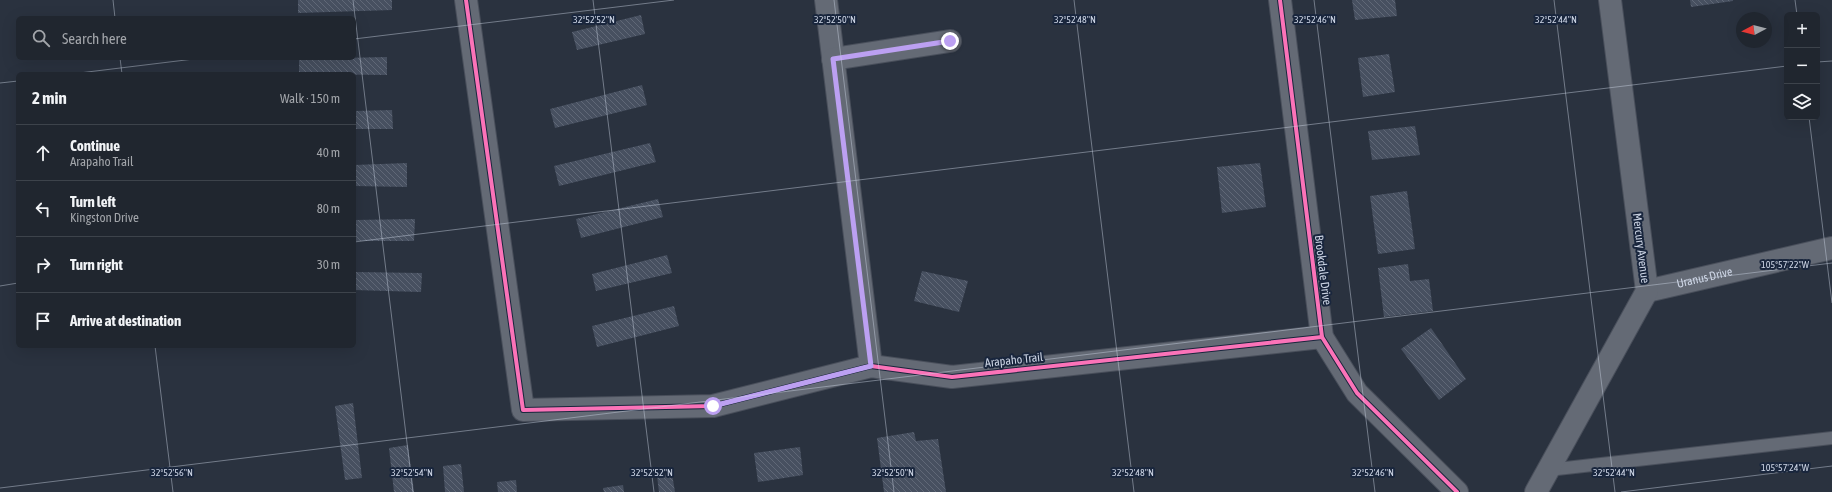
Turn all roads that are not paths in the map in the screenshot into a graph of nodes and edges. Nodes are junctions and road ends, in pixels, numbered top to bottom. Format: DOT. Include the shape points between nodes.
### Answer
graph roads {
  1 [pos="466,0"];
  2 [pos="826,0"];
  3 [pos="1280,0"];
  4 [pos="1610,0"];
  5 [pos="950,41"];
  6 [pos="833,59"];
  7 [pos="1832,248"];
  8 [pos="1647,291"];
  9 [pos="1322,337"];
  10 [pos="871,366"];
  11 [pos="1832,438"];
  12 [pos="1548,470"];
  13 [pos="1456,492"];
  14 [pos="1536,492"];
  1 -- 10 [label="street, Arapaho Trail" via="523,410 713,406"];
  2 -- 6 [label="street"];
  3 -- 9 [label="street, Brookdale Drive"];
  4 -- 8 [label="street, Mercury Avenue"];
  5 -- 6 [label="street"];
  6 -- 10 [label="street"];
  7 -- 8 [label="street, Uranus Drive"];
  8 -- 12 [label="street, Mercury Avenue"];
  9 -- 10 [label="street, Arapaho Trail" via="952,377"];
  9 -- 13 [label="street, Brookdale Drive" via="1356,393"];
  11 -- 12 [label="lane"];
  12 -- 14 [label="street, Mercury Avenue"];
}
